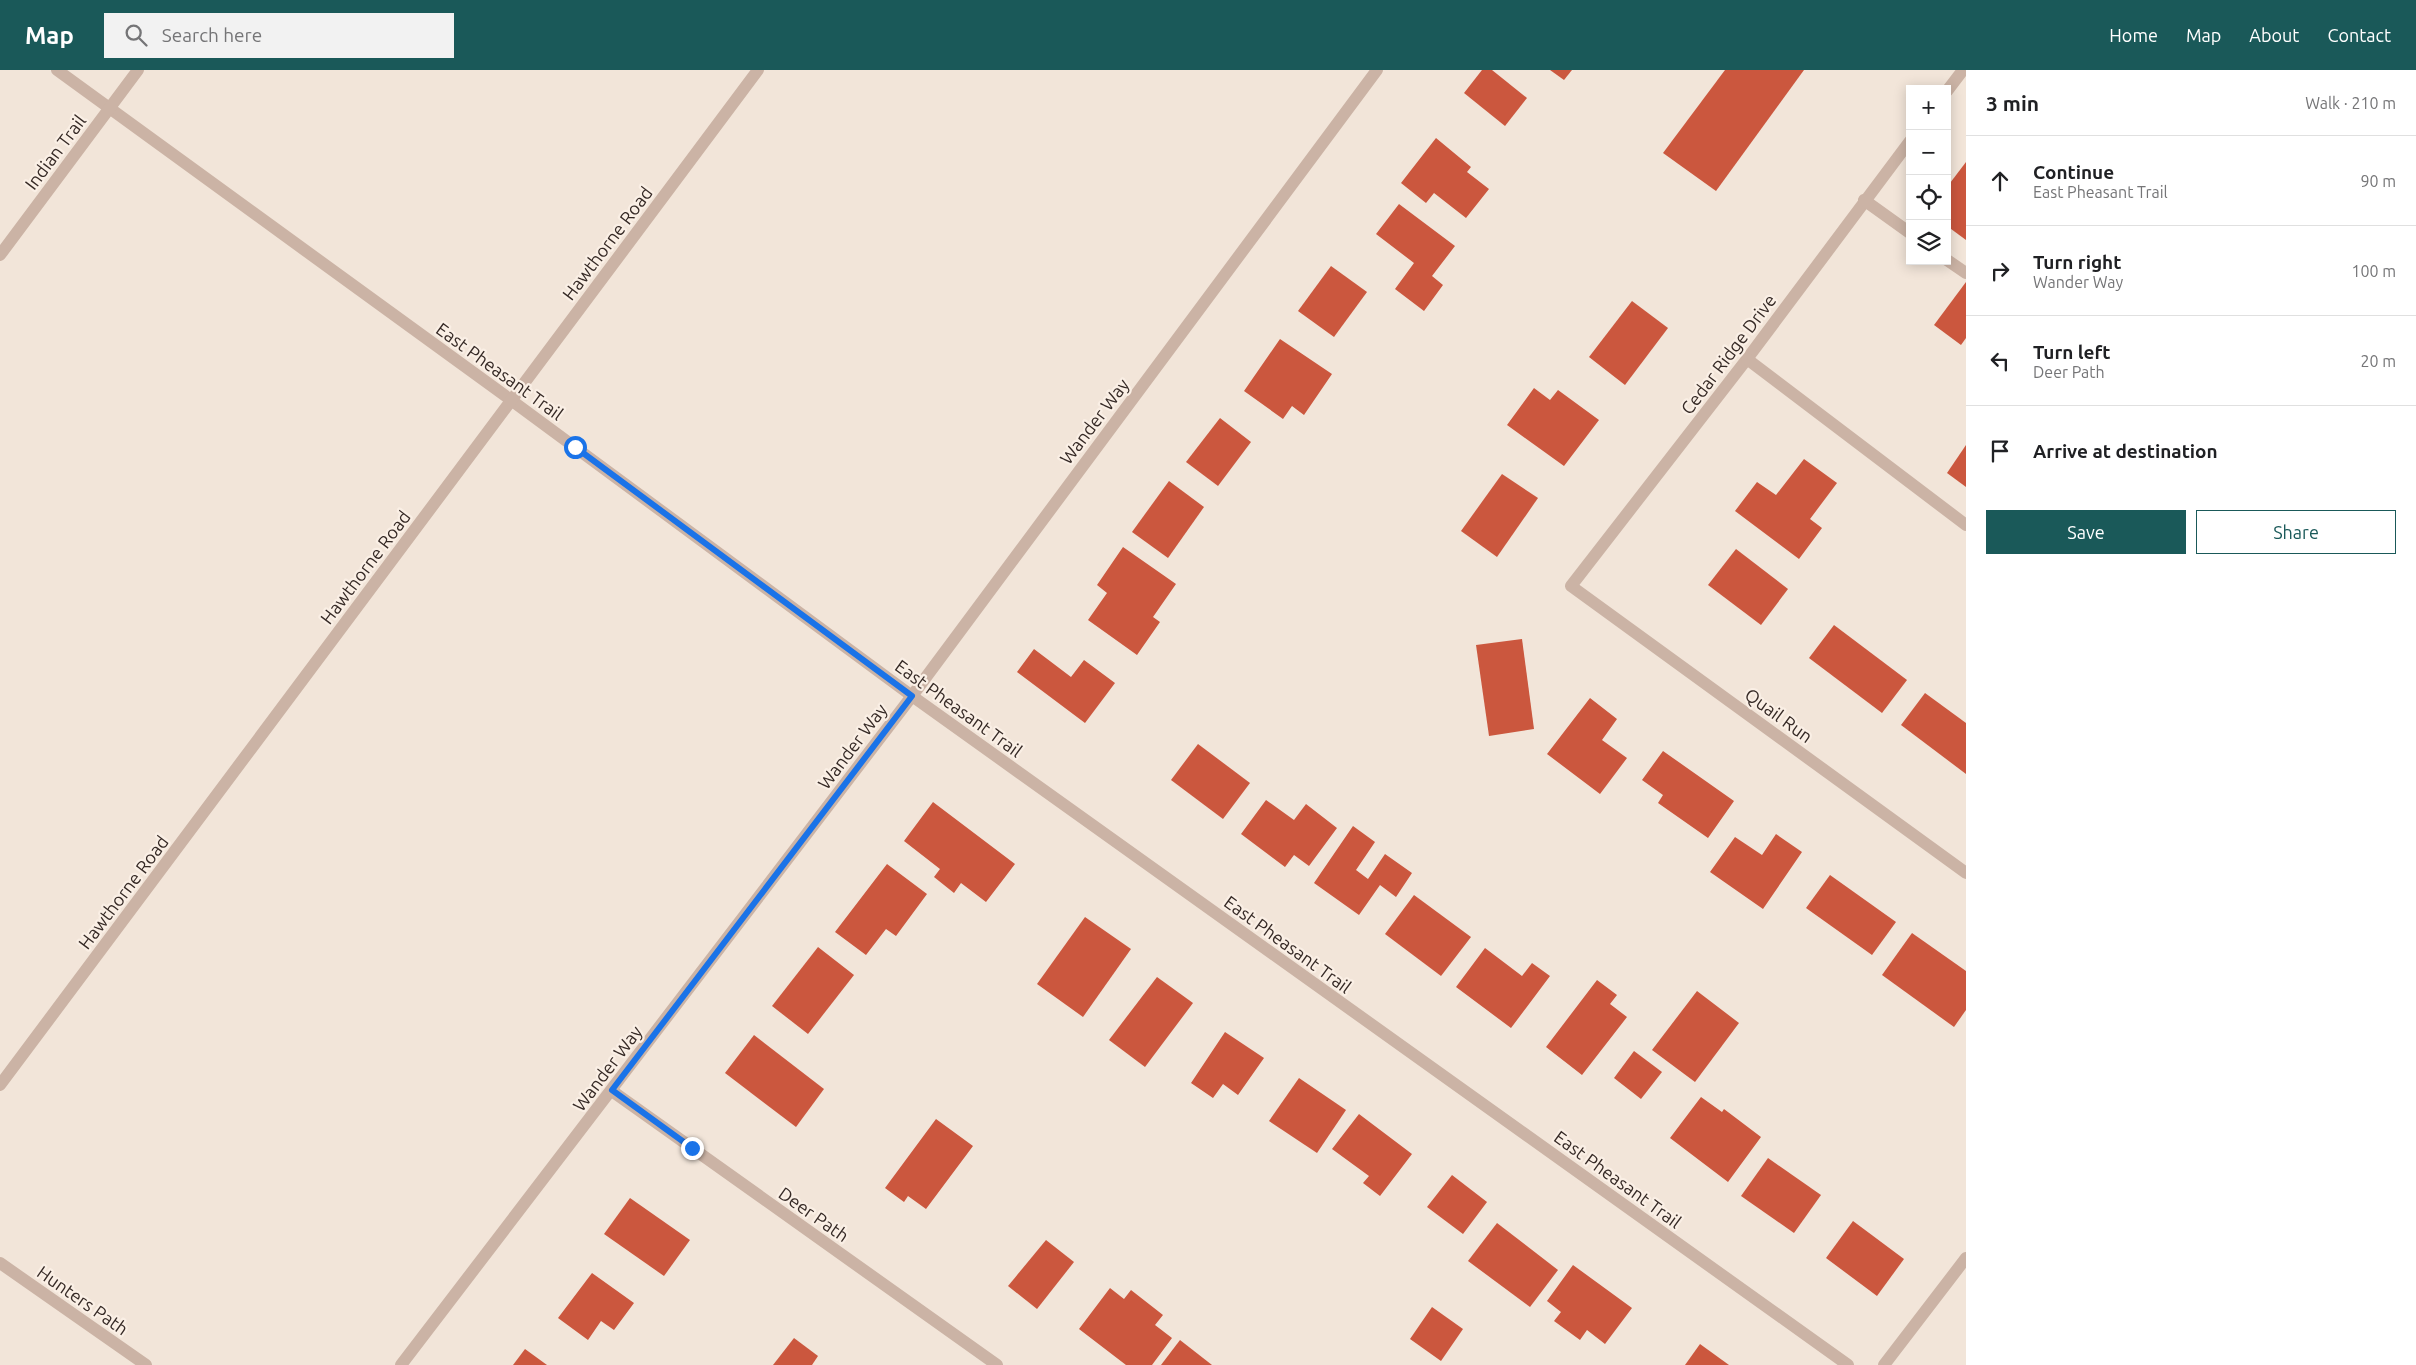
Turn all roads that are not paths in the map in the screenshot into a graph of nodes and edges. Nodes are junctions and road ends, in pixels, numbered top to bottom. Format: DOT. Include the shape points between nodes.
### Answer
graph roads {
  1 [pos="57,70"];
  2 [pos="138,70"];
  3 [pos="758,70"];
  4 [pos="1377,70"];
  5 [pos="1964,70"];
  6 [pos="1951,86"];
  7 [pos="110,108"];
  8 [pos="1906,146"];
  9 [pos="1864,200"];
  10 [pos="1906,230"];
  11 [pos="0,255"];
  12 [pos="1951,263"];
  13 [pos="1966,273"];
  14 [pos="1747,359"];
  15 [pos="511,400"];
  16 [pos="1966,525"];
  17 [pos="1571,586"];
  18 [pos="912,696"];
  19 [pos="1966,873"];
  20 [pos="0,1085"];
  21 [pos="612,1090"];
  22 [pos="1966,1258"];
  23 [pos="0,1263"];
  24 [pos="146,1365"];
  25 [pos="401,1365"];
  26 [pos="997,1365"];
  27 [pos="1848,1365"];
  28 [pos="1884,1365"];
  1 -- 7 [label="street, East Pheasant Trail"];
  2 -- 7 [label="street, Indian Trail"];
  3 -- 15 [label="street, Hawthorne Road"];
  4 -- 18 [label="street, Wander Way"];
  5 -- 6 [label="street"];
  7 -- 11 [label="street, Indian Trail"];
  7 -- 15 [label="street, East Pheasant Trail"];
  8 -- 9 [label="street, Cedar Ridge Drive"];
  9 -- 10 [label="street"];
  9 -- 14 [label="street, Cedar Ridge Drive"];
  12 -- 13 [label="street"];
  14 -- 16 [label="street"];
  14 -- 17 [label="street, Cedar Ridge Drive"];
  15 -- 18 [label="street, East Pheasant Trail"];
  15 -- 20 [label="street, Hawthorne Road"];
  17 -- 19 [label="street, Quail Run"];
  18 -- 21 [label="street, Wander Way"];
  18 -- 27 [label="street, East Pheasant Trail"];
  21 -- 25 [label="street, Wander Way"];
  21 -- 26 [label="street, Deer Path"];
  22 -- 28 [label="street"];
  23 -- 24 [label="street, Hunters Path"];
}
